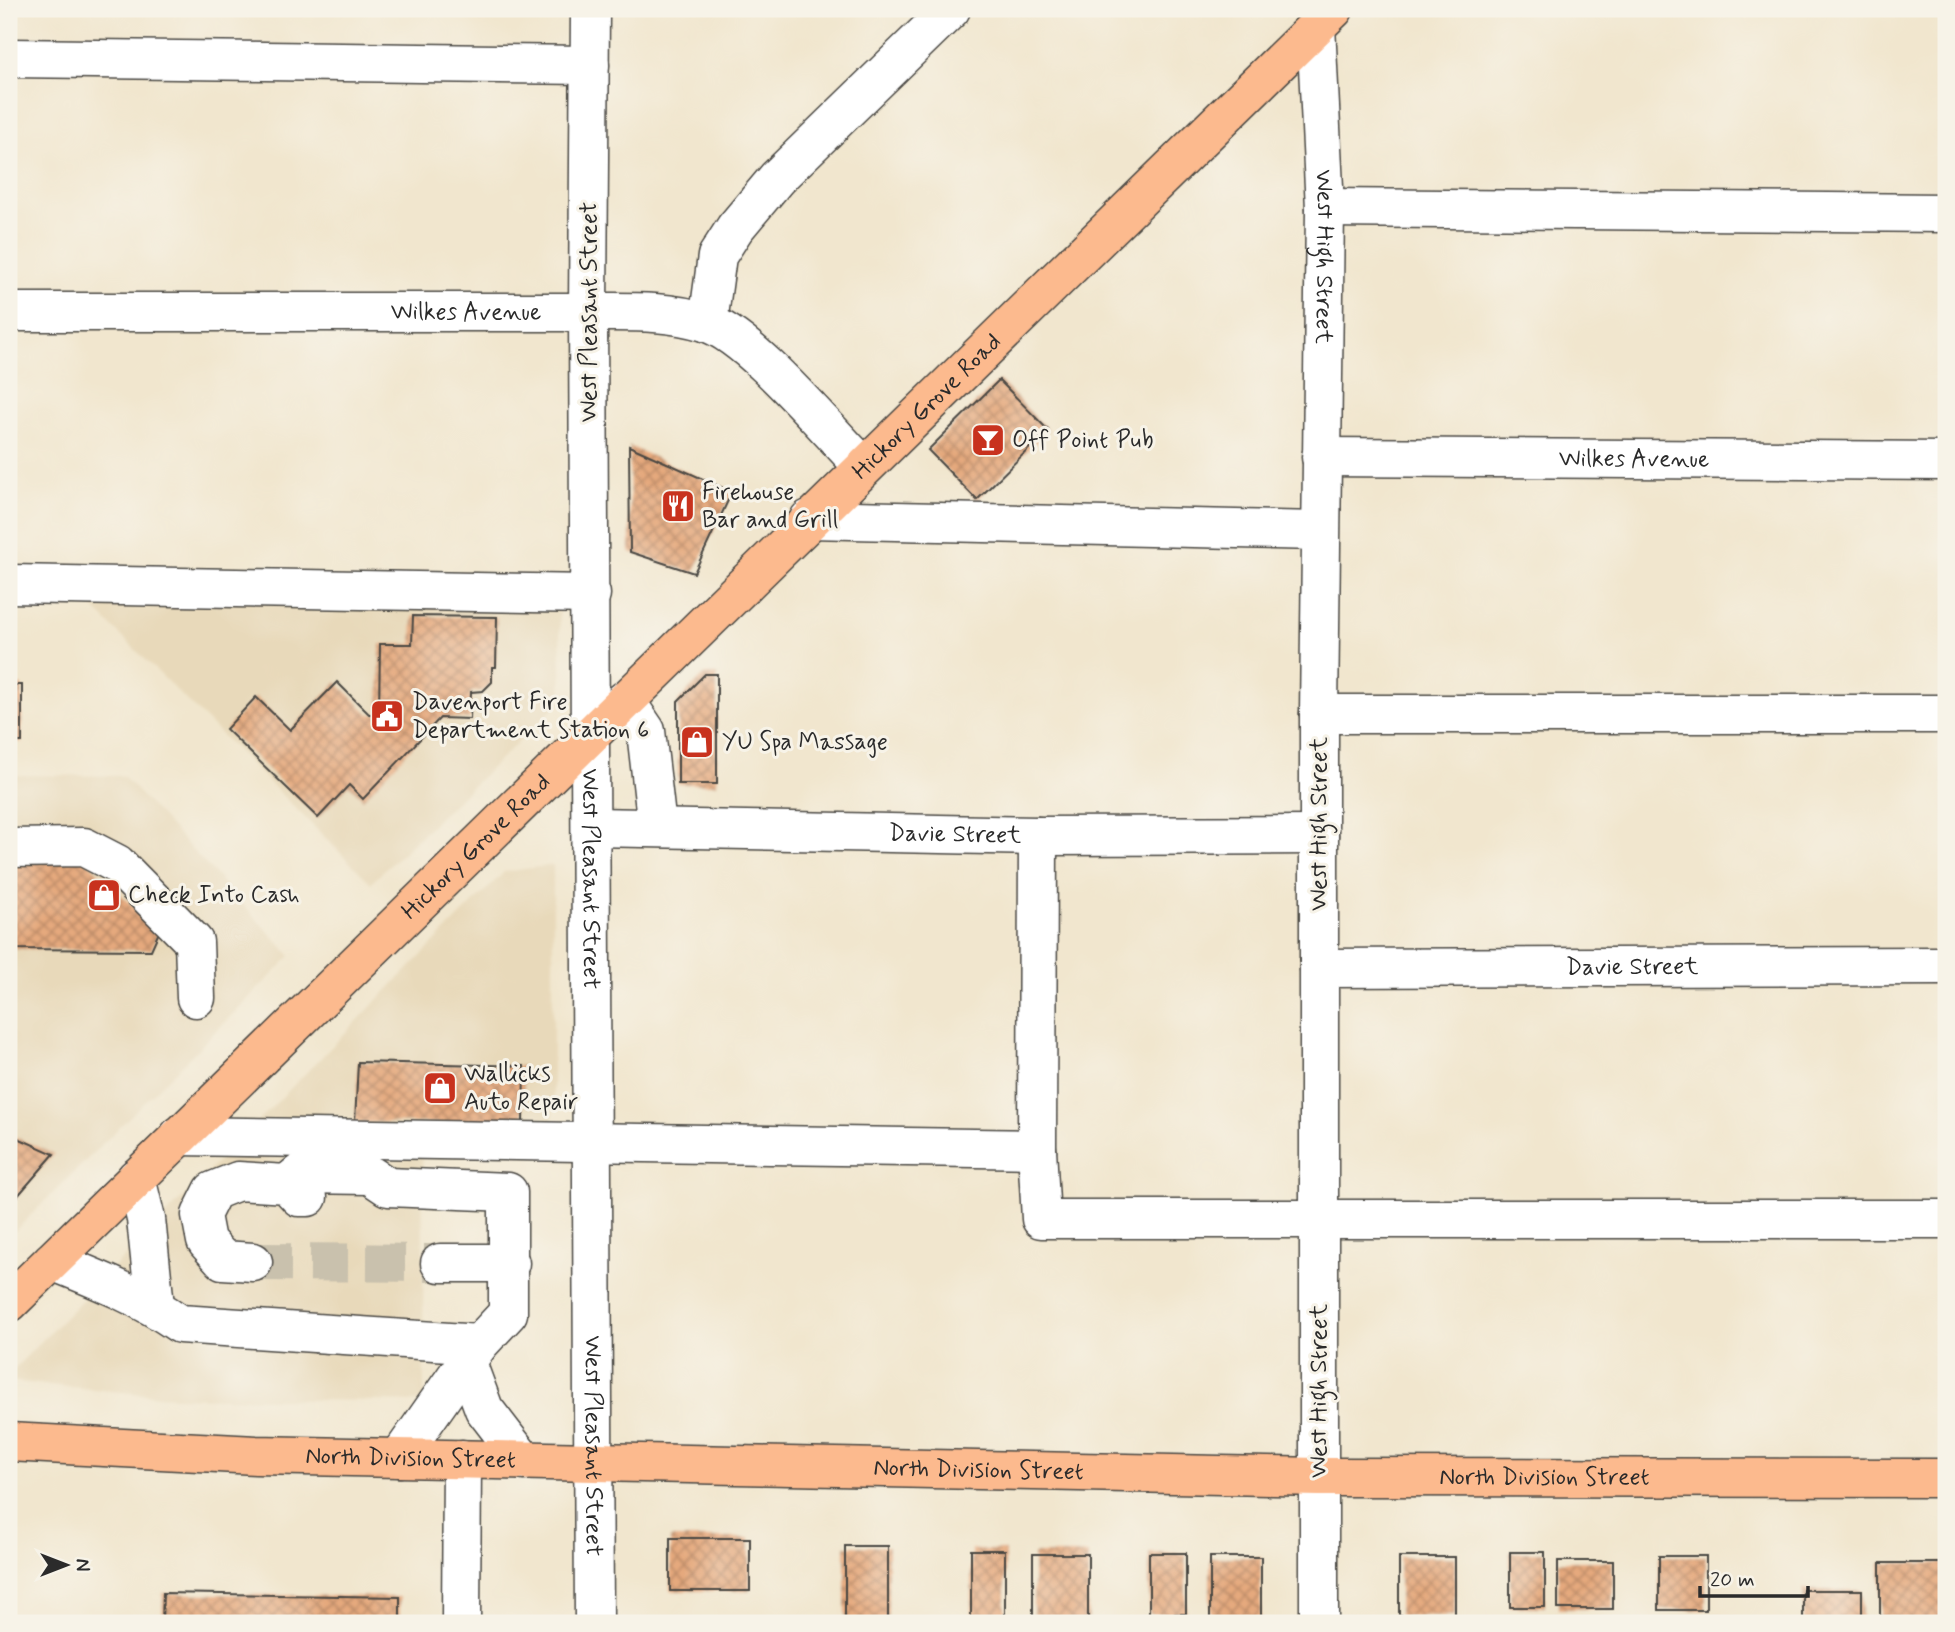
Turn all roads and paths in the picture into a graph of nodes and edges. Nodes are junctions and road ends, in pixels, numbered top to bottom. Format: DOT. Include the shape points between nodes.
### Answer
graph roads {
  1 [pos="590,9"];
  2 [pos="951,9"];
  3 [pos="1325,17"];
  4 [pos="9,58"];
  5 [pos="590,65"];
  6 [pos="1325,208"];
  7 [pos="1946,213"];
  8 [pos="9,312"];
  9 [pos="588,312"];
  10 [pos="708,323"];
  11 [pos="1321,457"];
  12 [pos="1946,461"];
  13 [pos="863,466"];
  14 [pos="809,519"];
  15 [pos="1320,531"];
  16 [pos="9,584"];
  17 [pos="591,594"];
  18 [pos="625,700"];
  19 [pos="1319,714"];
  20 [pos="1946,714"];
  21 [pos="591,734"];
  22 [pos="593,827"];
  23 [pos="657,827"];
  24 [pos="1319,835"];
  25 [pos="1038,836"];
  26 [pos="9,848"];
  27 [pos="1946,966"];
  28 [pos="1319,968"];
  29 [pos="196,998"];
  30 [pos="178,1136"];
  31 [pos="593,1143"];
  32 [pos="1037,1149"];
  33 [pos="136,1178"];
  34 [pos="1319,1218"];
  35 [pos="1946,1219"];
  36 [pos="52,1261"];
  37 [pos="253,1262"];
  38 [pos="440,1262"];
  39 [pos="510,1262"];
  40 [pos="9,1303"];
  41 [pos="155,1306"];
  42 [pos="473,1354"];
  43 [pos="9,1443"];
  44 [pos="399,1458"];
  45 [pos="462,1460"];
  46 [pos="524,1461"];
  47 [pos="594,1462"];
  48 [pos="1319,1477"];
  49 [pos="1946,1478"];
  50 [pos="461,1623"];
  51 [pos="594,1623"];
  52 [pos="1319,1623"];
  1 -- 5 [label="street, West Pleasant Street"];
  2 -- 10 [label="street" via="777,178 735,228 717,256"];
  3 -- 6 [label="street, West High Street"];
  3 -- 13 [label="main road, Hickory Grove Road"];
  4 -- 5 [label="street"];
  5 -- 9 [label="street, West Pleasant Street"];
  6 -- 7 [label="street"];
  6 -- 11 [label="street, West High Street"];
  8 -- 9 [label="street, Wilkes Avenue"];
  9 -- 10 [label="street, Wilkes Avenue" via="648,313"];
  9 -- 17 [label="street, West Pleasant Street"];
  10 -- 13 [label="street, Wilkes Avenue" via="736,337"];
  11 -- 12 [label="street, Wilkes Avenue"];
  11 -- 15 [label="street, West High Street"];
  13 -- 14 [label="main road, Hickory Grove Road"];
  14 -- 15 [label="street"];
  14 -- 18 [label="main road, Hickory Grove Road"];
  15 -- 19 [label="street, West High Street"];
  16 -- 17 [label="street"];
  17 -- 21 [label="street, West Pleasant Street"];
  18 -- 21 [label="main road, Hickory Grove Road"];
  18 -- 23 [label="street" via="646,731"];
  19 -- 20 [label="street"];
  19 -- 24 [label="street, West High Street"];
  21 -- 22 [label="street, West Pleasant Street"];
  21 -- 30 [label="main road, Hickory Grove Road"];
  22 -- 23 [label="street, Davie Street"];
  22 -- 31 [label="street, West Pleasant Street"];
  23 -- 25 [label="street, Davie Street"];
  24 -- 25 [label="street, Davie Street"];
  24 -- 28 [label="street, West High Street"];
  25 -- 32 [label="street"];
  26 -- 29 [label="street" via="84,847 117,864 194,942"];
  27 -- 28 [label="street, Davie Street"];
  28 -- 34 [label="street, West High Street"];
  30 -- 31 [label="street"];
  30 -- 33 [label="main road, Hickory Grove Road"];
  31 -- 32 [label="street"];
  31 -- 47 [label="street, West Pleasant Street"];
  32 -- 34 [label="street" via="1041,1219"];
  33 -- 36 [label="main road, Hickory Grove Road"];
  33 -- 41 [label="street" via="146,1219"];
  34 -- 35 [label="street"];
  34 -- 48 [label="street, West High Street"];
  36 -- 40 [label="main road, Hickory Grove Road"];
  36 -- 41 [label="street"];
  37 -- 39 [label="street" via="223,1260 206,1241 201,1215 214,1191 237,1181 287,1184 299,1196 311,1197 371,1198 388,1187 508,1192"];
  38 -- 39 [label="street"];
  39 -- 42 [label="street" via="508,1313"];
  41 -- 42 [label="street" via="180,1324"];
  42 -- 44 [label="street"];
  42 -- 46 [label="street" via="484,1409"];
  43 -- 44 [label="main road, North Division Street"];
  44 -- 45 [label="main road, North Division Street"];
  45 -- 46 [label="main road, North Division Street"];
  45 -- 50 [label="street"];
  46 -- 47 [label="main road, North Division Street"];
  47 -- 48 [label="main road, North Division Street"];
  47 -- 51 [label="street, West Pleasant Street"];
  48 -- 49 [label="main road, North Division Street"];
  48 -- 52 [label="street, West High Street"];
}
